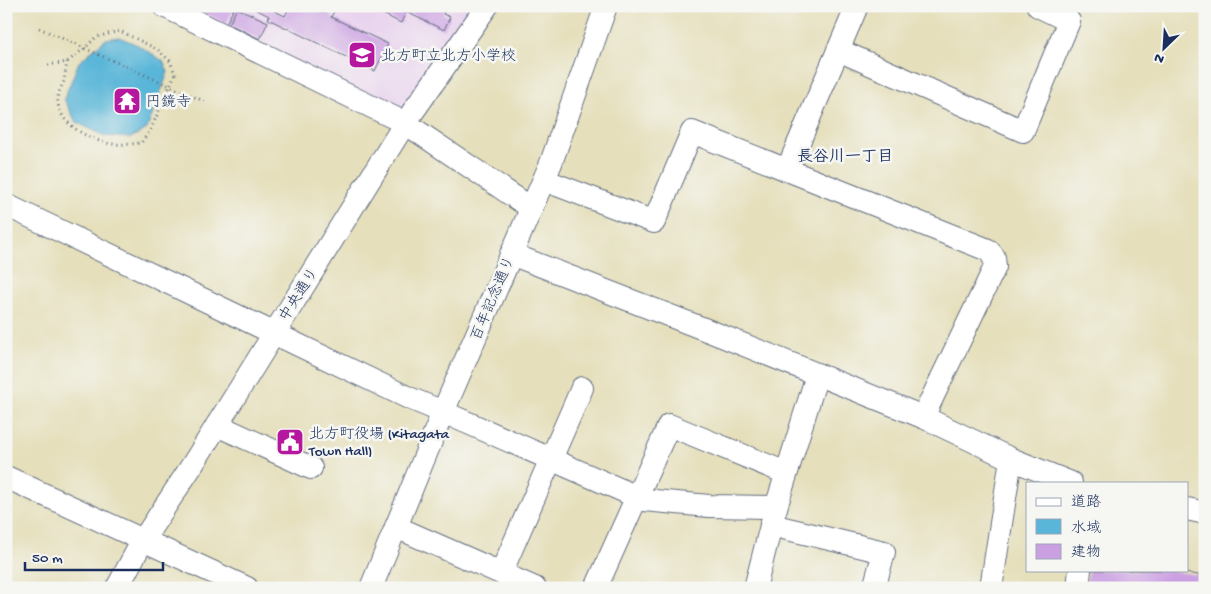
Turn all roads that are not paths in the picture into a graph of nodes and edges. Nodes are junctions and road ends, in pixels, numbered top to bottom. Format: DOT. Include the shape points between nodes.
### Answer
graph roads {
  1 [pos="164,6"];
  2 [pos="487,6"];
  3 [pos="606,6"];
  4 [pos="856,6"];
  5 [pos="1038,6"];
  6 [pos="838,50"];
  7 [pos="405,124"];
  8 [pos="787,170"];
  9 [pos="544,180"];
  10 [pos="6,205"];
  11 [pos="531,208"];
  12 [pos="511,254"];
  13 [pos="274,333"];
  14 [pos="817,375"];
  15 [pos="582,388"];
  16 [pos="443,412"];
  17 [pos="923,417"];
  18 [pos="217,425"];
  19 [pos="551,459"];
  20 [pos="1011,459"];
  21 [pos="312,468"];
  22 [pos="786,473"];
  23 [pos="6,478"];
  24 [pos="1068,482"];
  25 [pos="637,497"];
  26 [pos="1188,509"];
  27 [pos="1205,513"];
  28 [pos="774,516"];
  29 [pos="396,527"];
  30 [pos="144,540"];
  31 [pos="1080,572"];
  32 [pos="502,573"];
  33 [pos="117,588"];
  34 [pos="247,588"];
  35 [pos="371,588"];
  36 [pos="535,588"];
  37 [pos="596,588"];
  38 [pos="755,588"];
  39 [pos="874,588"];
  40 [pos="991,588"];
  41 [pos="1078,588"];
  1 -- 7 [label="street"];
  2 -- 7 [label="street, 中央通り"];
  3 -- 9 [label="street, 百年記念通り"];
  4 -- 6 [label="street"];
  5 -- 6 [label="street" via="1069,21 1022,131"];
  6 -- 8 [label="street"];
  7 -- 11 [label="street"];
  7 -- 13 [label="street, 中央通り"];
  8 -- 9 [label="street" via="692,132 654,222"];
  8 -- 17 [label="street" via="988,250 994,257 995,267"];
  9 -- 11 [label="street, 百年記念通り"];
  10 -- 13 [label="street"];
  11 -- 12 [label="street, 百年記念通り"];
  12 -- 14 [label="street"];
  12 -- 16 [label="street, 百年記念通り"];
  13 -- 16 [label="street"];
  13 -- 18 [label="street, 中央通り"];
  14 -- 17 [label="street"];
  14 -- 22 [label="street"];
  15 -- 19 [label="street"];
  16 -- 19 [label="street"];
  16 -- 29 [label="street, 百年記念通り"];
  17 -- 20 [label="street"];
  18 -- 21 [label="street"];
  18 -- 30 [label="street, 中央通り"];
  19 -- 25 [label="street"];
  19 -- 32 [label="street"];
  20 -- 24 [label="street"];
  20 -- 40 [label="street"];
  22 -- 25 [label="street" via="669,425"];
  22 -- 28 [label="street"];
  23 -- 30 [label="street"];
  25 -- 28 [label="street"];
  25 -- 37 [label="street"];
  26 -- 27 [label="street"];
  28 -- 38 [label="street"];
  28 -- 39 [label="street" via="884,552"];
  29 -- 32 [label="street"];
  29 -- 35 [label="street, 百年記念通り"];
  30 -- 33 [label="street, 中央通り"];
  30 -- 34 [label="street"];
  31 -- 41 [label="street"];
  32 -- 36 [label="street"];
}
